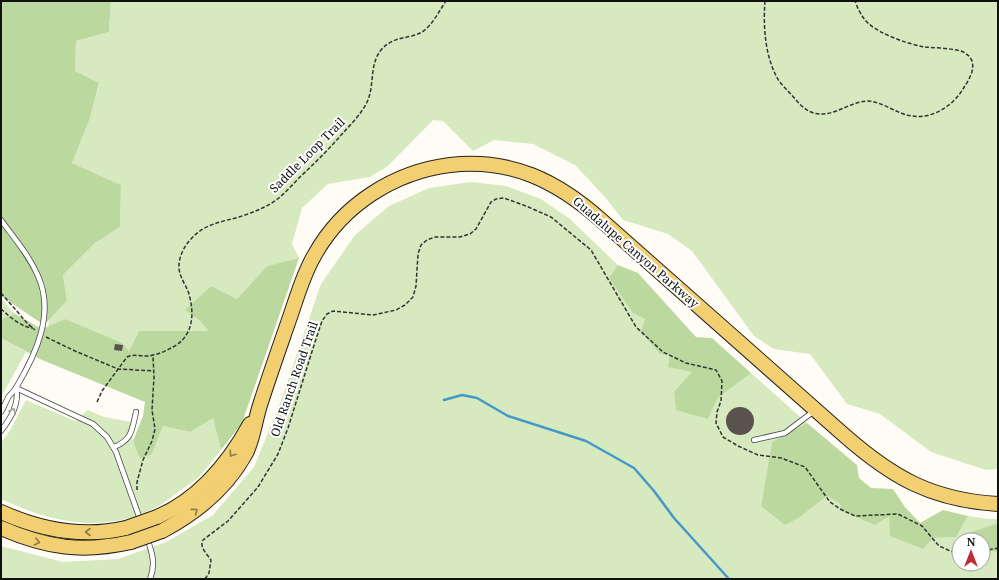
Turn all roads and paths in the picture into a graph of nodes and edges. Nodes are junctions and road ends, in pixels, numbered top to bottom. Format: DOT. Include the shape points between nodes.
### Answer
graph roads {
  1 [pos="446,1"];
  2 [pos="765,1"];
  3 [pos="855,1"];
  4 [pos="1,220"];
  5 [pos="1,293"];
  6 [pos="1,309"];
  7 [pos="33,328"];
  8 [pos="41,334"];
  9 [pos="153,356"];
  10 [pos="118,369"];
  11 [pos="154,371"];
  12 [pos="16,388"];
  13 [pos="97,402"];
  14 [pos="259,408"];
  15 [pos="816,410"];
  16 [pos="1,412"];
  17 [pos="136,412"];
  18 [pos="1,431"];
  19 [pos="754,440"];
  20 [pos="114,447"];
  21 [pos="137,494"];
  22 [pos="998,504"];
  23 [pos="1,512"];
  24 [pos="1,528"];
  25 [pos="951,551"];
  26 [pos="150,579"];
  27 [pos="205,579"];
  1 -- 9 [label="path, Saddle Loop Trail" via="423,31 397,39 382,50 374,64 368,98 361,112 331,148 287,190 258,210 204,228 188,242 179,268 189,297 192,321 188,333 174,346"];
  2 -- 3 [label="path" via="765,30 774,70 783,86 808,111 824,114 868,101 907,115 920,116 938,112 954,102 971,72 972,62 968,55 913,44 891,36 868,23"];
  4 -- 8 [label="lane" via="27,256 41,283 45,303"];
  5 -- 7 [label="path"];
  6 -- 7 [label="path" via="12,319"];
  7 -- 8 [label="path"];
  8 -- 10 [label="path"];
  8 -- 12 [label="lane"];
  9 -- 10 [label="path" via="127,357"];
  9 -- 11 [label="path"];
  10 -- 11 [label="path"];
  10 -- 13 [label="path"];
  11 -- 21 [label="path" via="152,410 155,429 143,460 137,482"];
  12 -- 16 [label="lane"];
  18 -- 12 [label="lane, one-way" via="16,405"];
  12 -- 20 [label="lane" via="93,424"];
  14 -- 15 [label="main road, Guadalupe Canyon Parkway" via="303,280 316,253 333,228 365,199 395,181 428,169 470,164 522,172 547,181 576,199"];
  14 -- 23 [label="main road, Guadalupe Canyon Parkway, one-way, bridge" via="232,453 214,476 189,498 157,517 126,528 94,532 60,531"];
  24 -- 14 [label="main road, Guadalupe Canyon Parkway, one-way, bridge" via="33,541 68,548 95,548 131,542 162,531 202,506 233,474 247,451"];
  15 -- 19 [label="lane" via="785,433"];
  15 -- 22 [label="main road, Guadalupe Canyon Parkway" via="874,460 907,481 952,497"];
  17 -- 20 [label="lane" via="128,438"];
  20 -- 26 [label="lane" via="152,554"];
  25 -- 27 [label="path, Old Ranch Road Trail" via="939,546 922,526 898,514 855,516 840,509 830,502 805,467 781,458 758,455 723,437 716,423 722,381 716,370 686,363 663,352 636,328 591,250 551,217 504,198 491,202 476,229 470,234 460,237 435,237 421,245 416,286 413,297 405,306 373,315 333,311 322,320 278,454 258,487 228,521 201,543 211,560 209,573"];
}
